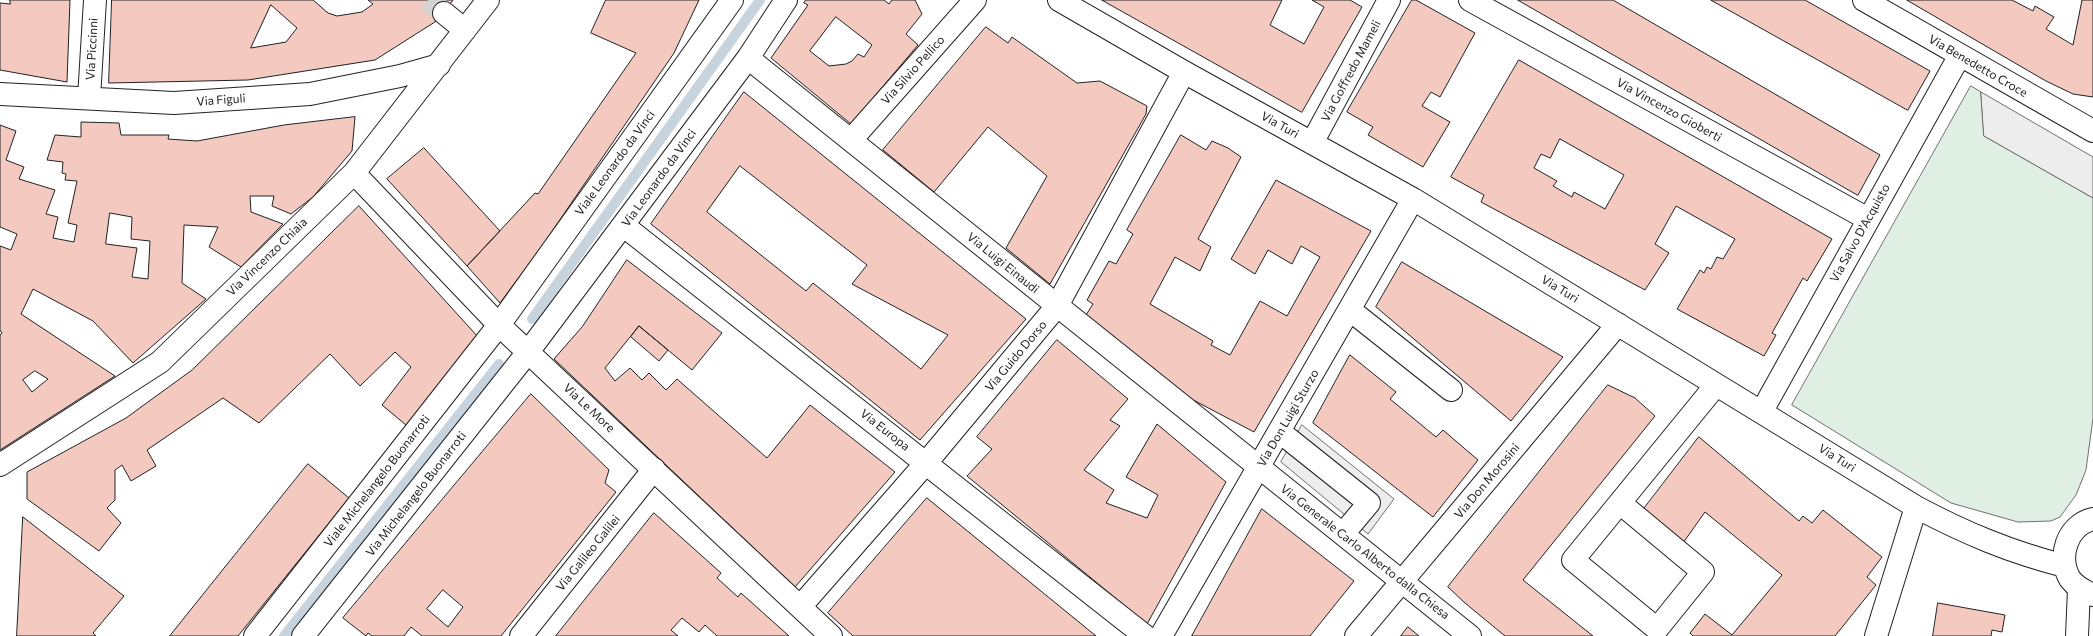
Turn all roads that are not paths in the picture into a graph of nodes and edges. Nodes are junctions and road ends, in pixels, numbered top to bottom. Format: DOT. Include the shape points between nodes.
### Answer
graph roads {
  1 [pos="95,0"];
  2 [pos="488,0"];
  3 [pos="732,0"];
  4 [pos="786,0"];
  5 [pos="975,0"];
  6 [pos="1059,0"];
  7 [pos="1389,0"];
  8 [pos="1470,0"];
  9 [pos="1864,0"];
  10 [pos="444,13"];
  11 [pos="465,30"];
  12 [pos="1960,55"];
  13 [pos="748,58"];
  14 [pos="439,65"];
  15 [pos="1184,72"];
  16 [pos="0,94"];
  17 [pos="89,98"];
  18 [pos="2093,131"];
  19 [pos="851,140"];
  20 [pos="1312,143"];
  21 [pos="354,173"];
  22 [pos="1413,199"];
  23 [pos="1868,219"];
  24 [pos="624,226"];
  25 [pos="1057,306"];
  26 [pos="1350,310"];
  27 [pos="1618,324"];
  28 [pos="499,325"];
  29 [pos="528,352"];
  30 [pos="1716,385"];
  31 [pos="1451,390"];
  32 [pos="1762,411"];
  33 [pos="1280,432"];
  34 [pos="926,463"];
  35 [pos="0,468"];
  36 [pos="1259,468"];
  37 [pos="654,470"];
  38 [pos="1620,503"];
  39 [pos="1916,507"];
  40 [pos="2091,515"];
  41 [pos="1343,534"];
  42 [pos="2065,566"];
  43 [pos="1403,582"];
  44 [pos="2086,592"];
  45 [pos="800,607"];
  46 [pos="255,636"];
  47 [pos="303,636"];
  48 [pos="521,636"];
  49 [pos="831,636"];
  50 [pos="1145,636"];
  51 [pos="1161,636"];
  52 [pos="1356,636"];
  53 [pos="1470,636"];
  54 [pos="1876,636"];
  55 [pos="2078,636"];
  1 -- 17 [label="street, Via Piccinni"];
  2 -- 11 [label="street, Via Vincenzo Chiaia"];
  3 -- 28 [label="street, Viale Leonardo da Vinci"];
  4 -- 13 [label="street, Via Leonardo da Vinci"];
  5 -- 19 [label="street, Via Silvio Pellico"];
  6 -- 15 [label="street, Via Turi"];
  7 -- 20 [label="street, Via Goffredo Mameli"];
  8 -- 23 [label="street, Via Vincenzo Gioberti"];
  9 -- 12 [label="street, Via Benedetto Croce"];
  10 -- 11 [label="street"];
  11 -- 14 [label="street, Via Vincenzo Chiaia"];
  12 -- 18 [label="street, Via Benedetto Croce"];
  12 -- 23 [label="street, Via Salvo D'Acquisto"];
  13 -- 19 [label="street, Via Luigi Einaudi"];
  13 -- 24 [label="street, Via Leonardo da Vinci"];
  14 -- 17 [label="street, Via Figuli" via="400,76 310,94 174,103"];
  14 -- 21 [label="street, Via Vincenzo Chiaia"];
  15 -- 20 [label="street, Via Turi"];
  15 -- 25 [label="street, Via Guido Dorso"];
  16 -- 17 [label="street, Via Figuli"];
  19 -- 25 [label="street, Via Luigi Einaudi"];
  20 -- 22 [label="street, Via Turi"];
  21 -- 28 [label="street, Via Le More"];
  21 -- 35 [label="street, Via Vincenzo Chiaia" via="160,362"];
  22 -- 26 [label="street, Via Don Luigi Sturzo"];
  22 -- 27 [label="street, Via Turi"];
  23 -- 32 [label="street, Via Salvo D'Acquisto"];
  24 -- 29 [label="street, Via Leonardo da Vinci"];
  24 -- 34 [label="street, Via Europa"];
  25 -- 34 [label="street, Via Guido Dorso"];
  25 -- 36 [label="street, Via Luigi Einaudi"];
  26 -- 31 [label="street"];
  26 -- 33 [label="street, Via Don Luigi Sturzo"];
  27 -- 30 [label="street, Via Turi"];
  27 -- 43 [label="street, Via Don Morosini"];
  28 -- 29 [label="street, Via Le More"];
  28 -- 46 [label="street, Viale Michelangelo Buonarroti"];
  29 -- 37 [label="street, Via Le More"];
  29 -- 47 [label="street, Via Michelangelo Buonarroti"];
  30 -- 32 [label="street, Via Turi"];
  30 -- 38 [label="street"];
  32 -- 39 [label="street, Via Turi"];
  33 -- 36 [label="street, Via Don Luigi Sturzo"];
  33 -- 41 [label="street" via="1369,503"];
  34 -- 45 [label="street, Via Guido Dorso"];
  34 -- 50 [label="street, Via Europa"];
  36 -- 41 [label="street, Via Generale Carlo Alberto dalla Chiesa"];
  36 -- 51 [label="street, Via Don Luigi Sturzo"];
  37 -- 45 [label="street, Via Le More"];
  37 -- 48 [label="street, Via Galileo Galilei"];
  38 -- 38 [label="street" via="1573,560 1657,629 1704,572"];
  39 -- 42 [label="street, Via Turi" via="1961,531 2010,550"];
  39 -- 54 [label="street"];
  40 -- 42 [label="street" via="2071,533 2066,543"];
  41 -- 43 [label="street, Via Generale Carlo Alberto dalla Chiesa"];
  42 -- 44 [label="street" via="2071,579"];
  43 -- 52 [label="street, Via Don Morosini"];
  43 -- 53 [label="street, Via Generale Carlo Alberto dalla Chiesa"];
  44 -- 55 [label="street"];
  45 -- 49 [label="street, Via Le More"];
}
